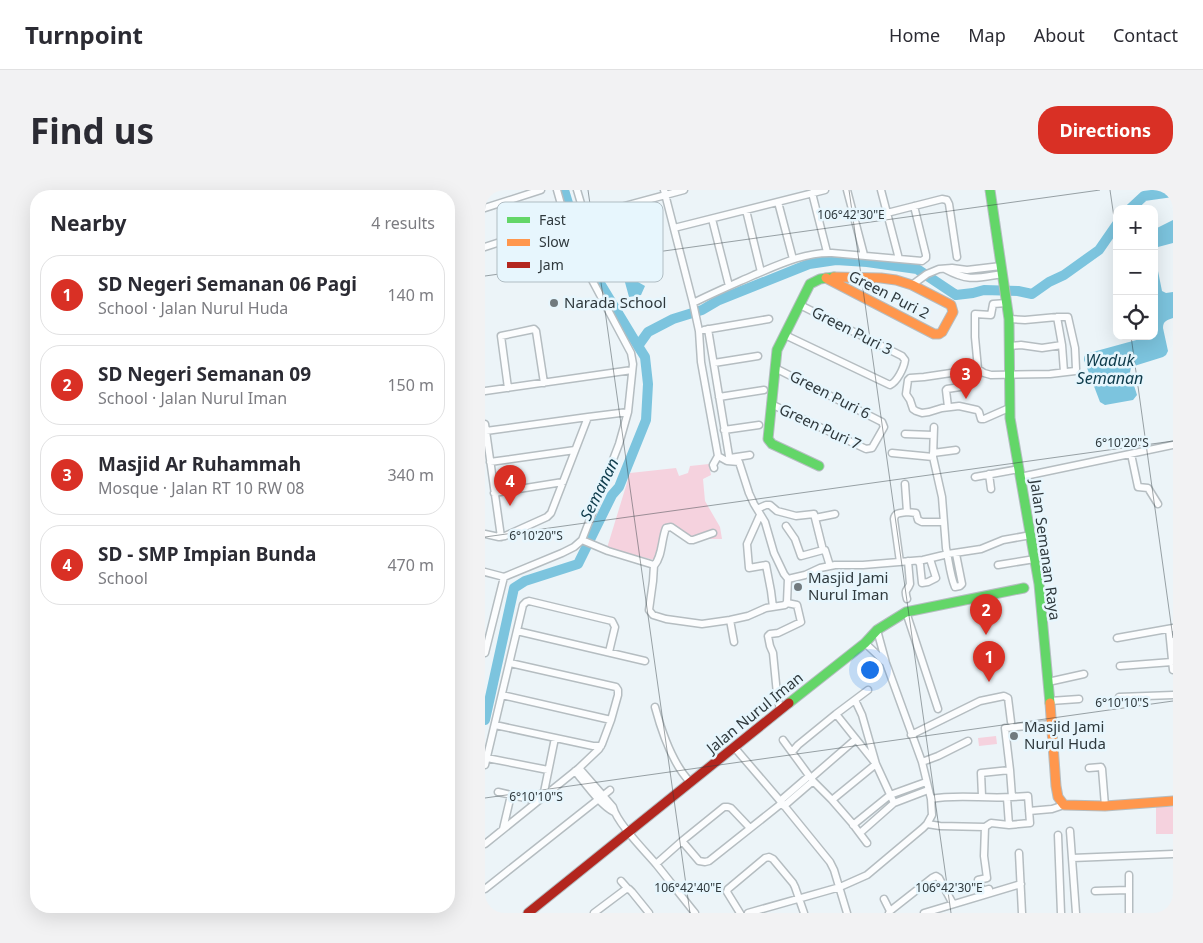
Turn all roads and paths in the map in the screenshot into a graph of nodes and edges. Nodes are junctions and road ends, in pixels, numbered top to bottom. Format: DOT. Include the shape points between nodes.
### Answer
graph roads {
  1 [pos="541,190"];
  2 [pos="557,190"];
  3 [pos="684,190"];
  4 [pos="825,190"];
  5 [pos="847,190"];
  6 [pos="881,190"];
  7 [pos="990,190"];
  8 [pos="665,193"];
  9 [pos="812,193"];
  10 [pos="504,202"];
  11 [pos="561,202"];
  12 [pos="635,202"];
  13 [pos="778,202"];
  14 [pos="497,204"];
  15 [pos="914,206"];
  16 [pos="485,208"];
  17 [pos="746,210"];
  18 [pos="887,213"];
  19 [pos="712,218"];
  20 [pos="675,228"];
  21 [pos="497,243"];
  22 [pos="485,247"];
  23 [pos="827,252"];
  24 [pos="864,255"];
  25 [pos="957,257"];
  26 [pos="899,259"];
  27 [pos="793,260"];
  28 [pos="944,269"];
  29 [pos="975,269"];
  30 [pos="761,272"];
  31 [pos="826,278"];
  32 [pos="977,278"];
  33 [pos="1003,279"];
  34 [pos="593,282"];
  35 [pos="915,282"];
  36 [pos="729,286"];
  37 [pos="1007,303"];
  38 [pos="694,305"];
  39 [pos="800,305"];
  40 [pos="1057,317"];
  41 [pos="769,319"];
  42 [pos="1009,319"];
  43 [pos="708,329"];
  44 [pos="699,330"];
  45 [pos="785,335"];
  46 [pos="1062,345"];
  47 [pos="1010,346"];
  48 [pos="758,356"];
  49 [pos="713,363"];
  50 [pos="775,368"];
  51 [pos="979,369"];
  52 [pos="632,370"];
  53 [pos="958,372"];
  54 [pos="1064,372"];
  55 [pos="1010,375"];
  56 [pos="544,383"];
  57 [pos="508,388"];
  58 [pos="764,390"];
  59 [pos="485,392"];
  60 [pos="719,397"];
  61 [pos="771,404"];
  62 [pos="948,407"];
  63 [pos="1009,408"];
  64 [pos="628,412"];
  65 [pos="587,416"];
  66 [pos="759,425"];
  67 [pos="883,425"];
  68 [pos="934,427"];
  69 [pos="485,428"];
  70 [pos="724,430"];
  71 [pos="905,434"];
  72 [pos="933,435"];
  73 [pos="1173,444"];
  74 [pos="575,450"];
  75 [pos="956,450"];
  76 [pos="892,453"];
  77 [pos="1131,454"];
  78 [pos="750,455"];
  79 [pos="933,455"];
  80 [pos="718,456"];
  81 [pos="490,462"];
  82 [pos="819,466"];
  83 [pos="714,468"];
  84 [pos="1020,473"];
  85 [pos="989,474"];
  86 [pos="975,477"];
  87 [pos="563,482"];
  88 [pos="905,484"];
  89 [pos="991,489"];
  90 [pos="494,493"];
  91 [pos="1158,504"];
  92 [pos="759,512"];
  93 [pos="907,512"];
  94 [pos="835,514"];
  95 [pos="815,518"];
  96 [pos="943,522"];
  97 [pos="786,526"];
  98 [pos="713,533"];
  99 [pos="485,534"];
  100 [pos="1031,535"];
  101 [pos="501,537"];
  102 [pos="583,540"];
  103 [pos="823,550"];
  104 [pos="948,554"];
  105 [pos="956,554"];
  106 [pos="930,559"];
  107 [pos="1035,559"];
  108 [pos="908,561"];
  109 [pos="918,561"];
  110 [pos="900,562"];
  111 [pos="998,565"];
  112 [pos="654,566"];
  113 [pos="830,566"];
  114 [pos="485,572"];
  115 [pos="504,578"];
  116 [pos="788,579"];
  117 [pos="1024,588"];
  118 [pos="907,599"];
  119 [pos="787,603"];
  120 [pos="773,607"];
  121 [pos="906,612"];
  122 [pos="730,620"];
  123 [pos="1171,629"];
  124 [pos="877,630"];
  125 [pos="517,631"];
  126 [pos="1117,638"];
  127 [pos="734,642"];
  128 [pos="865,643"];
  129 [pos="609,652"];
  130 [pos="485,653"];
  131 [pos="645,661"];
  132 [pos="1173,662"];
  133 [pos="510,663"];
  134 [pos="886,663"];
  135 [pos="1120,666"];
  136 [pos="1173,670"];
  137 [pos="1084,674"];
  138 [pos="1048,682"];
  139 [pos="868,690"];
  140 [pos="502,695"];
  141 [pos="1173,695"];
  142 [pos="1119,697"];
  143 [pos="1079,699"];
  144 [pos="855,700"];
  145 [pos="1050,701"];
  146 [pos="655,707"];
  147 [pos="938,709"];
  148 [pos="780,710"];
  149 [pos="836,714"];
  150 [pos="611,720"];
  151 [pos="1011,722"];
  152 [pos="1052,724"];
  153 [pos="495,725"];
  154 [pos="911,734"];
  155 [pos="555,738"];
  156 [pos="856,739"];
  157 [pos="783,740"];
  158 [pos="968,742"];
  159 [pos="601,746"];
  160 [pos="733,747"];
  161 [pos="792,752"];
  162 [pos="487,758"];
  163 [pos="921,762"];
  164 [pos="876,764"];
  165 [pos="485,765"];
  166 [pos="1089,768"];
  167 [pos="577,769"];
  168 [pos="548,770"];
  169 [pos="1010,770"];
  170 [pos="811,778"];
  171 [pos="690,782"];
  172 [pos="926,782"];
  173 [pos="610,790"];
  174 [pos="928,790"];
  175 [pos="498,792"];
  176 [pos="511,795"];
  177 [pos="890,795"];
  178 [pos="982,796"];
  179 [pos="601,797"];
  180 [pos="1009,798"];
  181 [pos="540,799"];
  182 [pos="931,799"];
  183 [pos="832,800"];
  184 [pos="1173,801"];
  185 [pos="782,803"];
  186 [pos="894,803"];
  187 [pos="1064,805"];
  188 [pos="1105,806"];
  189 [pos="1029,811"];
  190 [pos="927,824"];
  191 [pos="1009,824"];
  192 [pos="853,825"];
  193 [pos="985,827"];
  194 [pos="750,828"];
  195 [pos="503,829"];
  196 [pos="1070,831"];
  197 [pos="629,832"];
  198 [pos="860,833"];
  199 [pos="1058,835"];
  200 [pos="682,841"];
  201 [pos="867,843"];
  202 [pos="485,844"];
  203 [pos="1019,853"];
  204 [pos="1173,854"];
  205 [pos="1072,858"];
  206 [pos="656,864"];
  207 [pos="1129,875"];
  208 [pos="621,881"];
  209 [pos="1021,884"];
  210 [pos="840,887"];
  211 [pos="485,889"];
  212 [pos="628,889"];
  213 [pos="1128,890"];
  214 [pos="1095,891"];
  215 [pos="994,892"];
  216 [pos="799,898"];
  217 [pos="884,899"];
  218 [pos="953,904"];
  219 [pos="603,910"];
  220 [pos="889,912"];
  221 [pos="528,913"];
  222 [pos="594,913"];
  223 [pos="649,913"];
  224 [pos="695,913"];
  225 [pos="741,913"];
  226 [pos="748,913"];
  227 [pos="803,913"];
  228 [pos="847,913"];
  229 [pos="924,913"];
  230 [pos="1022,913"];
  231 [pos="1061,913"];
  232 [pos="1075,913"];
  233 [pos="1129,913"];
  1 -- 10 [label="street"];
  2 -- 11 [label="street"];
  3 -- 8 [label="street"];
  4 -- 9 [label="street"];
  5 -- 24 [label="street"];
  6 -- 18 [label="street"];
  7 -- 33 [label="street, Jalan Semanan Raya"];
  8 -- 12 [label="street"];
  8 -- 20 [label="street"];
  9 -- 13 [label="street"];
  9 -- 23 [label="street"];
  13 -- 17 [label="street"];
  13 -- 27 [label="street"];
  14 -- 16 [label="street"];
  15 -- 18 [label="street"];
  15 -- 25 [label="street" via="947,200"];
  15 -- 26 [label="street" via="926,258 918,262"];
  17 -- 19 [label="street"];
  17 -- 30 [label="street"];
  18 -- 26 [label="street"];
  19 -- 20 [label="street"];
  19 -- 36 [label="street"];
  20 -- 38 [label="street"];
  21 -- 22 [label="street"];
  23 -- 24 [label="street"];
  23 -- 27 [label="street"];
  24 -- 26 [label="street"];
  27 -- 30 [label="street"];
  28 -- 29 [label="street"];
  28 -- 32 [label="street" via="963,278"];
  28 -- 35 [label="street" via="933,271"];
  29 -- 32 [label="street"];
  29 -- 33 [label="street"];
  30 -- 36 [label="street"];
  31 -- 35 [label="street"];
  31 -- 35 [label="street, Green Puri 2" via="939,334 953,309"];
  31 -- 39 [label="street" via="810,284"];
  32 -- 33 [label="street"];
  33 -- 37 [label="street, Jalan Semanan Raya"];
  34 -- 52 [label="street" via="631,353"];
  36 -- 38 [label="street"];
  37 -- 42 [label="street, Jalan Semanan Raya"];
  37 -- 51 [label="street" via="993,304 991,315 975,314"];
  38 -- 44 [label="street"];
  39 -- 45 [label="street"];
  39 -- 45 [label="street, Green Puri 3" via="902,356 904,365 895,381 887,384"];
  40 -- 42 [label="street"];
  40 -- 46 [label="street"];
  40 -- 54 [label="street" via="1069,318 1075,348 1076,369"];
  41 -- 43 [label="street"];
  42 -- 47 [label="street, Jalan Semanan Raya"];
  43 -- 44 [label="street"];
  43 -- 49 [label="street"];
  44 -- 80 [label="street" via="701,362"];
  45 -- 50 [label="street" via="777,350"];
  46 -- 47 [label="street" via="1042,348"];
  46 -- 54 [label="street"];
  47 -- 55 [label="street, Jalan Semanan Raya"];
  48 -- 49 [label="street"];
  49 -- 60 [label="street"];
  50 -- 61 [label="street"];
  50 -- 67 [label="street, Green Puri 6" via="881,421"];
  51 -- 53 [label="street"];
  51 -- 55 [label="street" via="991,375"];
  52 -- 56 [label="street"];
  52 -- 64 [label="street"];
  53 -- 62 [label="street" via="960,387 946,390"];
  53 -- 62 [label="street" via="909,379 906,394 916,411 922,413"];
  54 -- 55 [label="street"];
  55 -- 63 [label="street, Jalan Semanan Raya"];
  56 -- 57 [label="street"];
  56 -- 57 [label="street" via="534,329 501,336"];
  57 -- 59 [label="street"];
  58 -- 60 [label="street"];
  60 -- 70 [label="street"];
  61 -- 67 [label="street, Green Puri 7" via="866,449 874,446"];
  61 -- 82 [label="street" via="769,441"];
  62 -- 63 [label="street" via="977,410 982,419"];
  63 -- 84 [label="street, Jalan Semanan Raya"];
  64 -- 65 [label="street"];
  64 -- 102 [label="street"];
  65 -- 69 [label="street"];
  65 -- 74 [label="street"];
  66 -- 70 [label="street"];
  68 -- 72 [label="street"];
  69 -- 81 [label="street"];
  70 -- 78 [label="street" via="730,458"];
  71 -- 72 [label="street"];
  72 -- 79 [label="street"];
  73 -- 77 [label="street"];
  74 -- 81 [label="street"];
  74 -- 87 [label="street"];
  75 -- 79 [label="street"];
  76 -- 79 [label="street"];
  77 -- 84 [label="street"];
  77 -- 91 [label="street" via="1138,487 1148,488"];
  79 -- 96 [label="street"];
  80 -- 83 [label="street"];
  80 -- 92 [label="street" via="739,462"];
  81 -- 90 [label="street"];
  84 -- 85 [label="street"];
  84 -- 100 [label="street, Jalan Semanan Raya"];
  85 -- 86 [label="street"];
  85 -- 89 [label="street"];
  87 -- 90 [label="street"];
  87 -- 101 [label="street" via="549,515"];
  88 -- 93 [label="street"];
  90 -- 101 [label="street"];
  92 -- 95 [label="street" via="765,505 770,505 777,511 796,516 814,514"];
  92 -- 116 [label="street" via="774,553"];
  92 -- 120 [label="street" via="747,544 749,568 766,565"];
  93 -- 96 [label="street" via="915,512 922,522"];
  93 -- 110 [label="street" via="897,513 894,519"];
  94 -- 95 [label="street"];
  95 -- 103 [label="street"];
  96 -- 104 [label="street"];
  97 -- 103 [label="street" via="801,556"];
  98 -- 112 [label="street" via="690,540 671,527 666,528"];
  99 -- 101 [label="street"];
  100 -- 105 [label="street"];
  100 -- 107 [label="street, Jalan Semanan Raya"];
  102 -- 112 [label="street"];
  102 -- 115 [label="street"];
  103 -- 113 [label="street"];
  104 -- 105 [label="street"];
  104 -- 105 [label="street" via="952,580 957,587 962,584"];
  104 -- 106 [label="street"];
  106 -- 109 [label="street"];
  106 -- 109 [label="street" via="936,578 922,583"];
  107 -- 111 [label="street"];
  107 -- 138 [label="street, Jalan Semanan Raya"];
  108 -- 109 [label="street"];
  108 -- 110 [label="street"];
  108 -- 118 [label="street" via="910,584 905,592"];
  110 -- 113 [label="street"];
  112 -- 122 [label="street" via="649,610 653,615 665,620 702,624"];
  113 -- 116 [label="street"];
  114 -- 115 [label="street"];
  115 -- 130 [label="street"];
  116 -- 119 [label="street"];
  117 -- 121 [label="street, Jalan Nurul Iman"];
  119 -- 120 [label="street"];
  119 -- 148 [label="street" via="797,604 801,622 768,636"];
  120 -- 122 [label="street"];
  121 -- 124 [label="street, Jalan Nurul Iman"];
  121 -- 147 [label="street"];
  122 -- 127 [label="street"];
  123 -- 126 [label="street"];
  123 -- 132 [label="street"];
  124 -- 128 [label="street, Jalan Nurul Iman"];
  124 -- 134 [label="street"];
  125 -- 129 [label="street"];
  125 -- 129 [label="street" via="523,605 529,601 612,620 615,627"];
  125 -- 133 [label="street"];
  128 -- 134 [label="street"];
  128 -- 148 [label="street, Jalan Nurul Iman"];
  129 -- 131 [label="street"];
  132 -- 135 [label="street"];
  132 -- 136 [label="street"];
  133 -- 140 [label="street"];
  133 -- 150 [label="street" via="616,687"];
  134 -- 154 [label="street"];
  137 -- 138 [label="street"];
  138 -- 145 [label="street, Jalan Semanan Raya"];
  139 -- 144 [label="street"];
  140 -- 150 [label="street"];
  140 -- 153 [label="street"];
  141 -- 142 [label="street"];
  143 -- 145 [label="street"];
  144 -- 149 [label="street"];
  144 -- 164 [label="street"];
  145 -- 152 [label="street, Jalan Semanan Raya"];
  146 -- 171 [label="street" via="667,745"];
  148 -- 160 [label="street, Jalan Nurul Iman"];
  149 -- 156 [label="street"];
  149 -- 161 [label="street"];
  150 -- 159 [label="street"];
  151 -- 154 [label="street" via="1008,698 1004,696 980,702"];
  152 -- 169 [label="street" via="1005,728"];
  152 -- 187 [label="street, Jalan Semanan Raya" via="1056,791"];
  153 -- 155 [label="street"];
  153 -- 162 [label="street"];
  154 -- 163 [label="street"];
  155 -- 159 [label="street"];
  155 -- 168 [label="street"];
  156 -- 164 [label="street"];
  156 -- 170 [label="street"];
  157 -- 161 [label="street"];
  158 -- 163 [label="street"];
  159 -- 167 [label="street"];
  160 -- 171 [label="street, Jalan Nurul Iman"];
  160 -- 185 [label="street"];
  161 -- 170 [label="street"];
  162 -- 165 [label="street"];
  162 -- 168 [label="street"];
  163 -- 172 [label="street"];
  164 -- 177 [label="street"];
  164 -- 183 [label="street"];
  166 -- 188 [label="street" via="1102,769"];
  167 -- 179 [label="street"];
  167 -- 181 [label="street"];
  168 -- 181 [label="street"];
  169 -- 178 [label="street" via="981,773"];
  169 -- 180 [label="street"];
  170 -- 183 [label="street"];
  170 -- 185 [label="street"];
  171 -- 197 [label="street, Jalan Nurul Iman"];
  172 -- 174 [label="street"];
  172 -- 177 [label="street"];
  173 -- 179 [label="street"];
  174 -- 182 [label="street"];
  174 -- 186 [label="street"];
  175 -- 176 [label="street"];
  176 -- 181 [label="street"];
  176 -- 195 [label="street"];
  177 -- 186 [label="street"];
  177 -- 192 [label="street"];
  178 -- 180 [label="street"];
  178 -- 182 [label="street"];
  179 -- 197 [label="street"];
  179 -- 211 [label="street"];
  180 -- 189 [label="street" via="1028,796"];
  180 -- 191 [label="street"];
  181 -- 195 [label="street"];
  182 -- 190 [label="street" via="932,815"];
  183 -- 192 [label="street"];
  184 -- 188 [label="street"];
  185 -- 194 [label="street"];
  185 -- 210 [label="street" via="830,862"];
  186 -- 198 [label="street"];
  187 -- 188 [label="street"];
  187 -- 189 [label="street"];
  189 -- 191 [label="street" via="1030,823"];
  190 -- 193 [label="street"];
  190 -- 210 [label="street" via="867,875"];
  191 -- 193 [label="street" via="991,823"];
  192 -- 198 [label="street"];
  193 -- 215 [label="street" via="987,878 978,880 982,891 992,888"];
  194 -- 200 [label="street" via="731,808 725,807"];
  194 -- 200 [label="street" via="707,862 699,861"];
  195 -- 202 [label="street"];
  196 -- 205 [label="street"];
  197 -- 206 [label="street"];
  197 -- 221 [label="street, Jalan Nurul Iman"];
  198 -- 201 [label="street"];
  199 -- 231 [label="street"];
  200 -- 206 [label="street"];
  203 -- 209 [label="street"];
  204 -- 205 [label="street"];
  205 -- 232 [label="street"];
  206 -- 224 [label="street"];
  207 -- 213 [label="street"];
  208 -- 212 [label="street"];
  209 -- 215 [label="street"];
  209 -- 230 [label="street"];
  210 -- 216 [label="street"];
  210 -- 228 [label="street"];
  212 -- 219 [label="street"];
  212 -- 223 [label="street"];
  213 -- 214 [label="street"];
  213 -- 233 [label="street"];
  215 -- 218 [label="street"];
  216 -- 225 [label="street" via="793,883 773,859 765,858 728,889"];
  216 -- 226 [label="street"];
  216 -- 227 [label="street"];
  217 -- 220 [label="street"];
  218 -- 220 [label="street" via="936,876"];
  218 -- 229 [label="street"];
  219 -- 222 [label="street"];
}
